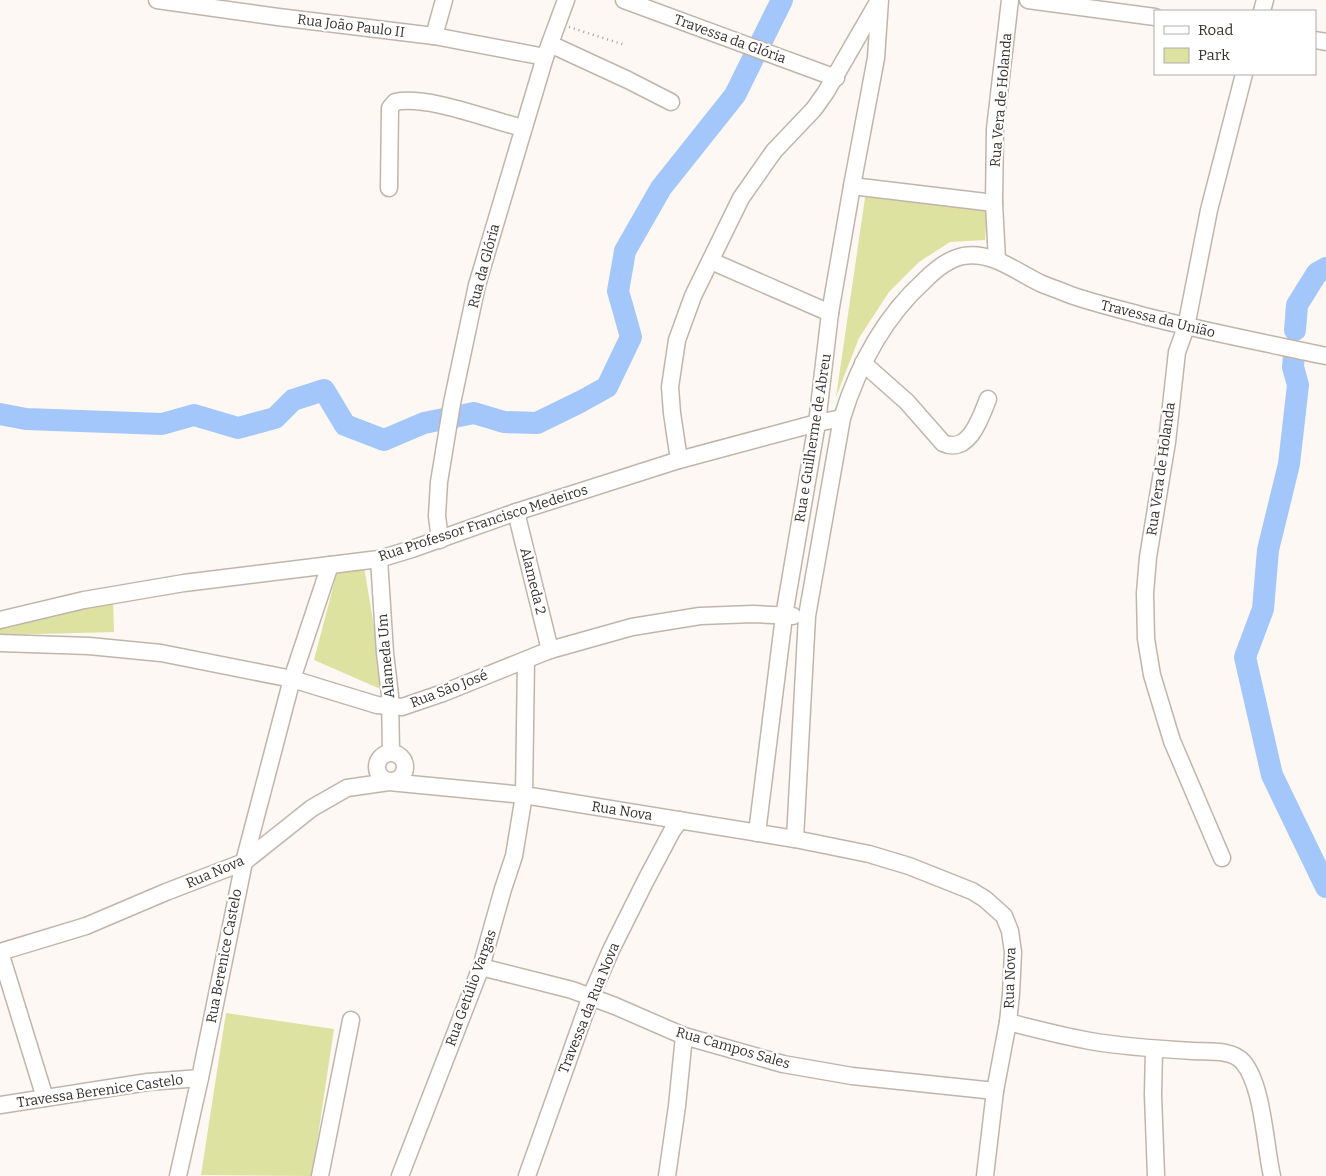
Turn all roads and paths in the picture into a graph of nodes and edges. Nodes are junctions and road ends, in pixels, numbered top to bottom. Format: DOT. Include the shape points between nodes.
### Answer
graph roads {
  1 [pos="157,0"];
  2 [pos="444,0"];
  3 [pos="566,0"];
  4 [pos="624,0"];
  5 [pos="880,0"];
  6 [pos="1010,0"];
  7 [pos="1028,0"];
  8 [pos="1154,17"];
  9 [pos="558,23"];
  10 [pos="434,36"];
  11 [pos="625,45"];
  12 [pos="547,51"];
  13 [pos="1244,75"];
  14 [pos="836,78"];
  15 [pos="671,102"];
  16 [pos="524,128"];
  17 [pos="852,186"];
  18 [pos="388,188"];
  19 [pos="994,203"];
  20 [pos="997,260"];
  21 [pos="711,261"];
  22 [pos="830,313"];
  23 [pos="1186,327"];
  24 [pos="1326,356"];
  25 [pos="863,363"];
  26 [pos="988,399"];
  27 [pos="842,418"];
  28 [pos="817,423"];
  29 [pos="679,460"];
  30 [pos="516,512"];
  31 [pos="440,540"];
  32 [pos="379,559"];
  33 [pos="330,565"];
  34 [pos="784,616"];
  35 [pos="807,616"];
  36 [pos="0,620"];
  37 [pos="0,643"];
  38 [pos="550,650"];
  39 [pos="526,660"];
  40 [pos="292,679"];
  41 [pos="390,707"];
  42 [pos="385,755"];
  43 [pos="405,764"];
  44 [pos="389,782"];
  45 [pos="416,784"];
  46 [pos="347,788"];
  47 [pos="524,795"];
  48 [pos="680,820"];
  49 [pos="757,833"];
  50 [pos="795,839"];
  51 [pos="1222,858"];
  52 [pos="244,862"];
  53 [pos="0,952"];
  54 [pos="481,967"];
  55 [pos="591,996"];
  56 [pos="351,1020"];
  57 [pos="1008,1022"];
  58 [pos="684,1036"];
  59 [pos="1154,1049"];
  60 [pos="200,1078"];
  61 [pos="995,1091"];
  62 [pos="45,1098"];
  63 [pos="0,1105"];
  64 [pos="178,1176"];
  65 [pos="320,1176"];
  66 [pos="400,1176"];
  67 [pos="527,1176"];
  68 [pos="667,1176"];
  69 [pos="985,1176"];
  70 [pos="1156,1176"];
  71 [pos="1272,1176"];
  1 -- 10 [label="street, Rua João Paulo II"];
  2 -- 10 [label="street"];
  3 -- 9 [label="street, Rua da Glória"];
  4 -- 14 [label="street, Travessa da Glória"];
  5 -- 14 [label="street"];
  5 -- 17 [label="street, Rua e Guilherme de Abreu" via="876,58"];
  6 -- 19 [label="street, Rua Vera de Holanda" via="995,129"];
  7 -- 8 [label="street"];
  9 -- 11 [label="path"];
  9 -- 12 [label="street, Rua da Glória"];
  10 -- 12 [label="street, Rua João Paulo II"];
  12 -- 15 [label="street, Rua João Paulo II" via="628,80"];
  12 -- 16 [label="street, Rua da Glória"];
  13 -- 23 [label="street, Rua Vera de Holanda" via="1209,210"];
  14 -- 21 [label="street" via="814,109 760,170 741,198"];
  16 -- 18 [label="street" via="429,103 395,102 390,108"];
  16 -- 31 [label="street, Rua da Glória" via="478,284 452,403 437,501"];
  17 -- 19 [label="street"];
  17 -- 22 [label="street, Rua e Guilherme de Abreu"];
  19 -- 20 [label="street, Rua Vera de Holanda"];
  20 -- 23 [label="street, Travessa da União" via="1041,284 1090,302"];
  20 -- 25 [label="street, Rua e Guilherme de Abreu" via="988,256 961,256 936,270 893,312"];
  21 -- 22 [label="street"];
  21 -- 29 [label="street" via="687,311 673,361 670,387"];
  22 -- 28 [label="street, Rua e Guilherme de Abreu"];
  23 -- 24 [label="street, Travessa da União"];
  23 -- 51 [label="street, Rua Vera de Holanda" via="1177,352 1167,442 1148,557 1146,639 1152,675 1172,741"];
  25 -- 26 [label="street" via="949,446 968,439"];
  25 -- 27 [label="street, Rua e Guilherme de Abreu"];
  27 -- 28 [label="street, Rua Professor Francisco Medeiros"];
  27 -- 35 [label="street, Rua e Guilherme de Abreu"];
  28 -- 29 [label="street, Rua Professor Francisco Medeiros"];
  28 -- 34 [label="street, Rua e Guilherme de Abreu"];
  29 -- 30 [label="street, Rua Professor Francisco Medeiros"];
  30 -- 31 [label="street, Rua Professor Francisco Medeiros"];
  30 -- 38 [label="street, Alameda 2"];
  31 -- 32 [label="street, Rua Professor Francisco Medeiros"];
  32 -- 33 [label="street, Rua Professor Francisco Medeiros"];
  32 -- 41 [label="street, Alameda Um"];
  33 -- 36 [label="street, Rua Professor Francisco Medeiros" via="184,583 84,600"];
  33 -- 40 [label="street, Rua Berenice Castelo"];
  34 -- 35 [label="street, Rua São José"];
  34 -- 38 [label="street, Rua São José" via="753,614 669,620"];
  34 -- 49 [label="street, Rua e Guilherme de Abreu"];
  35 -- 50 [label="street, Rua e Guilherme de Abreu"];
  37 -- 40 [label="street, Rua São José" via="89,646 161,653"];
  38 -- 39 [label="street, Rua São José"];
  39 -- 41 [label="street, Rua São José" via="420,702"];
  39 -- 47 [label="street"];
  40 -- 41 [label="street, Rua São José"];
  40 -- 52 [label="street, Rua Berenice Castelo"];
  41 -- 42 [label="street, Alameda Um"];
  42 -- 43 [label="street" via="400,756"];
  42 -- 44 [label="street" via="376,767 380,776"];
  42 -- 46 [label="street"];
  43 -- 44 [label="street" via="401,777"];
  43 -- 45 [label="street"];
  44 -- 45 [label="street, Rua Nova"];
  44 -- 46 [label="street, Rua Nova"];
  45 -- 47 [label="street, Rua Nova"];
  46 -- 52 [label="street, Rua Nova" via="312,808"];
  47 -- 48 [label="street, Rua Nova"];
  47 -- 54 [label="street, Rua Getúlio Vargas" via="514,856"];
  48 -- 49 [label="street, Rua Nova"];
  48 -- 55 [label="street, Travessa da Rua Nova" via="646,880"];
  49 -- 50 [label="street, Rua Nova"];
  50 -- 57 [label="street, Rua Nova" via="909,866 972,891 996,908 1004,916 1010,931 1013,952"];
  52 -- 53 [label="street, Rua Nova" via="86,926"];
  52 -- 60 [label="street, Rua Berenice Castelo"];
  53 -- 62 [label="street"];
  54 -- 55 [label="street, Rua Campos Sales"];
  54 -- 66 [label="street, Rua Getúlio Vargas"];
  55 -- 58 [label="street, Rua Campos Sales"];
  55 -- 67 [label="street, Travessa da Rua Nova"];
  56 -- 65 [label="street"];
  57 -- 59 [label="street" via="1090,1041"];
  57 -- 61 [label="street, Rua Nova"];
  58 -- 61 [label="street, Rua Campos Sales" via="813,1070"];
  58 -- 68 [label="street"];
  59 -- 70 [label="street"];
  59 -- 71 [label="street" via="1215,1052 1232,1055 1243,1062 1257,1093"];
  60 -- 62 [label="street, Travessa Berenice Castelo" via="148,1082"];
  60 -- 64 [label="street, Rua Berenice Castelo"];
  61 -- 69 [label="street, Rua Nova"];
  62 -- 63 [label="street, Travessa Berenice Castelo"];
}
